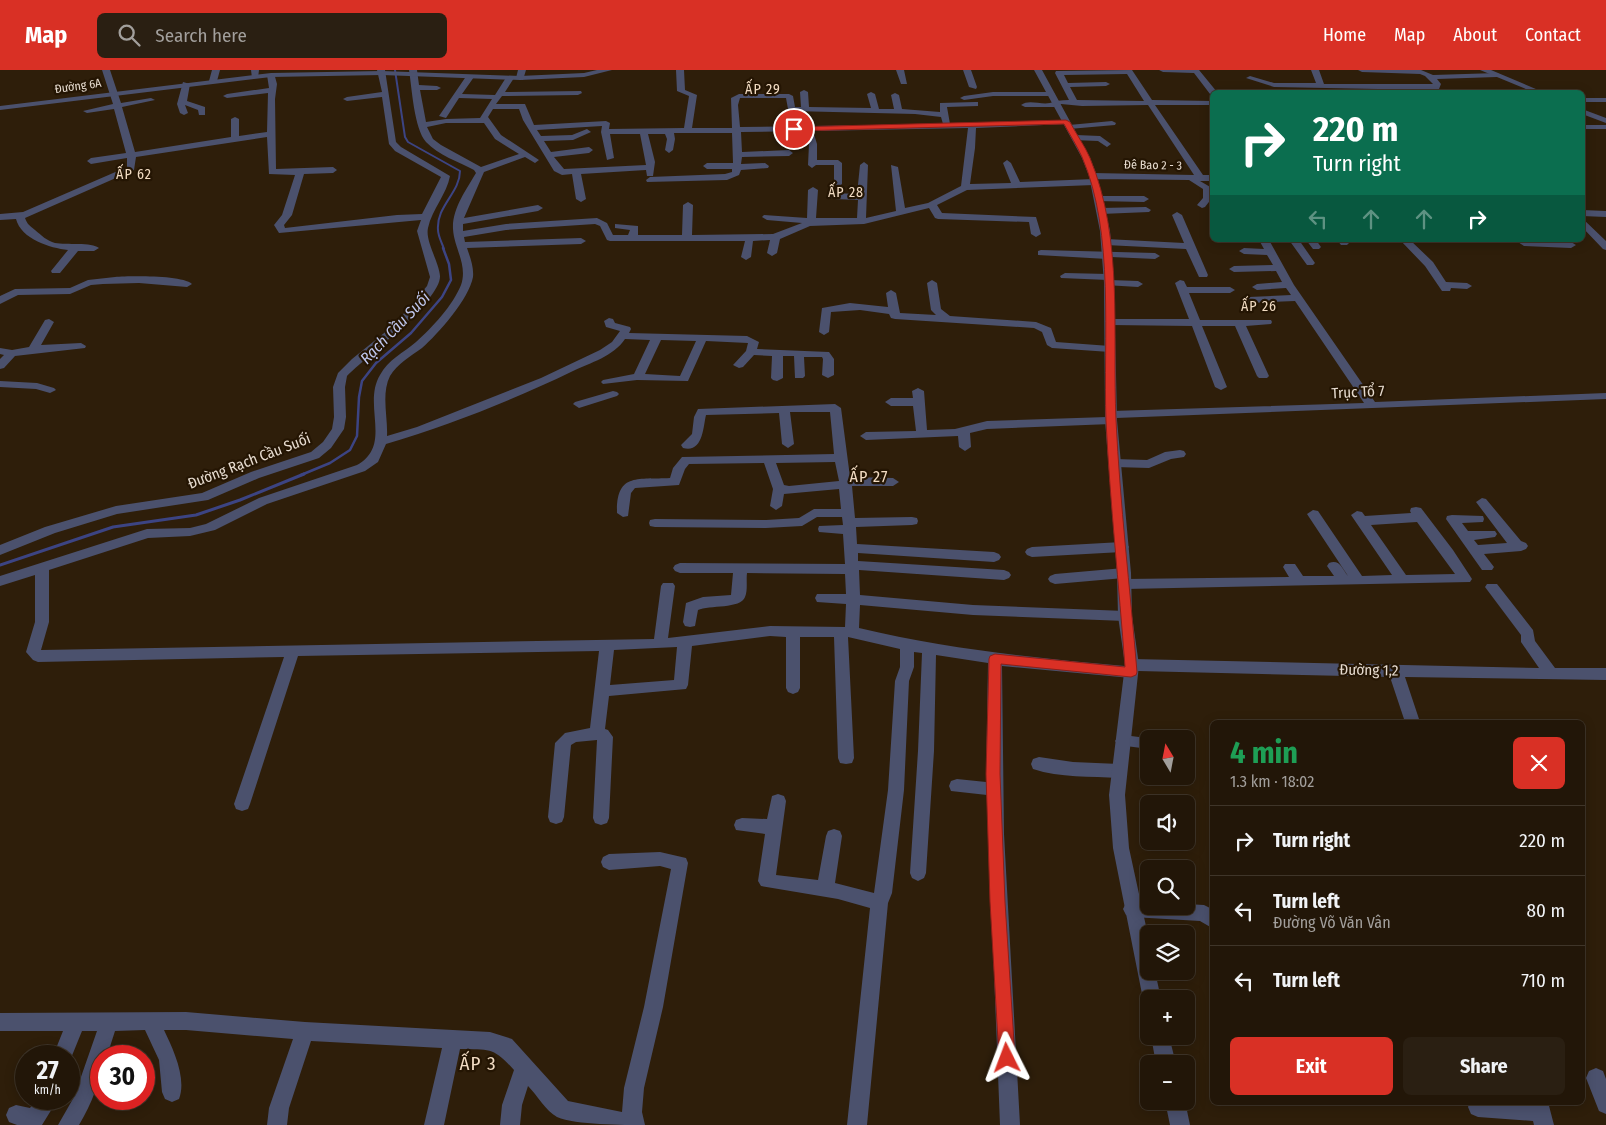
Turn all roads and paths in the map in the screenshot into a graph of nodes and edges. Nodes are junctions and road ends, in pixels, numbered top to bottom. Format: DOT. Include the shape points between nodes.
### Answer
graph roads {
  1 [pos="106,70"];
  2 [pos="216,70"];
  3 [pos="608,70"];
  4 [pos="680,70"];
  5 [pos="900,70"];
  6 [pos="967,70"];
  7 [pos="1163,70"];
  8 [pos="1196,70"];
  9 [pos="1262,70"];
  10 [pos="1315,70"];
  11 [pos="1362,70"];
  12 [pos="1484,70"];
  13 [pos="1129,71"];
  14 [pos="383,72"];
  15 [pos="1038,72"];
  16 [pos="1058,72"];
  17 [pos="191,73"];
  18 [pos="255,73"];
  19 [pos="413,73"];
  20 [pos="521,74"];
  21 [pos="272,75"];
  22 [pos="1497,75"];
  23 [pos="470,77"];
  24 [pos="510,78"];
  25 [pos="1250,78"];
  26 [pos="1432,78"];
  27 [pos="213,81"];
  28 [pos="904,82"];
  29 [pos="188,84"];
  30 [pos="1106,84"];
  31 [pos="1066,85"];
  32 [pos="1274,85"];
  33 [pos="1321,85"];
  34 [pos="417,87"];
  35 [pos="973,87"];
  36 [pos="437,88"];
  37 [pos="272,90"];
  38 [pos="1211,90"];
  39 [pos="1278,90"];
  40 [pos="1534,90"];
  41 [pos="804,92"];
  42 [pos="112,93"];
  43 [pos="578,93"];
  44 [pos="386,94"];
  45 [pos="871,94"];
  46 [pos="895,95"];
  47 [pos="227,96"];
  48 [pos="457,96"];
  49 [pos="500,96"];
  50 [pos="975,97"];
  51 [pos="964,98"];
  52 [pos="347,99"];
  53 [pos="151,100"];
  54 [pos="1054,100"];
  55 [pos="1585,100"];
  56 [pos="1606,100"];
  57 [pos="183,102"];
  58 [pos="1074,102"];
  59 [pos="1149,103"];
  60 [pos="1210,103"];
  61 [pos="1026,105"];
  62 [pos="118,106"];
  63 [pos="492,107"];
  64 [pos="0,108"];
  65 [pos="805,110"];
  66 [pos="903,110"];
  67 [pos="87,111"];
  68 [pos="876,111"];
  69 [pos="1585,112"];
  70 [pos="184,113"];
  71 [pos="202,113"];
  72 [pos="945,115"];
  73 [pos="443,116"];
  74 [pos="794,117"];
  75 [pos="235,119"];
  76 [pos="486,120"];
  77 [pos="1606,121"];
  78 [pos="972,122"];
  79 [pos="1112,123"];
  80 [pos="423,125"];
  81 [pos="946,126"];
  82 [pos="532,128"];
  83 [pos="808,128"];
  84 [pos="1585,128"];
  85 [pos="737,129"];
  86 [pos="794,129"];
  87 [pos="1070,129"];
  88 [pos="688,130"];
  89 [pos="643,131"];
  90 [pos="669,131"];
  91 [pos="1605,131"];
  92 [pos="587,132"];
  93 [pos="605,132"];
  94 [pos="271,134"];
  95 [pos="235,139"];
  96 [pos="540,140"];
  97 [pos="1107,144"];
  98 [pos="589,150"];
  99 [pos="669,150"];
  100 [pos="789,153"];
  101 [pos="526,154"];
  102 [pos="549,154"];
  103 [pos="738,155"];
  104 [pos="132,156"];
  105 [pos="610,158"];
  106 [pos="535,160"];
  107 [pos="91,161"];
  108 [pos="1007,163"];
  109 [pos="864,165"];
  110 [pos="707,166"];
  111 [pos="738,166"];
  112 [pos="765,166"];
  113 [pos="649,167"];
  114 [pos="894,167"];
  115 [pos="333,170"];
  116 [pos="479,171"];
  117 [pos="300,172"];
  118 [pos="576,172"];
  119 [pos="1196,178"];
  120 [pos="1210,178"];
  121 [pos="1094,179"];
  122 [pos="838,184"];
  123 [pos="1016,184"];
  124 [pos="965,187"];
  125 [pos="813,190"];
  126 [pos="834,196"];
  127 [pos="861,197"];
  128 [pos="581,199"];
  129 [pos="1144,199"];
  130 [pos="1126,204"];
  131 [pos="688,205"];
  132 [pos="931,205"];
  133 [pos="1100,205"];
  134 [pos="1202,205"];
  135 [pos="538,208"];
  136 [pos="1146,210"];
  137 [pos="899,212"];
  138 [pos="1585,213"];
  139 [pos="1606,214"];
  140 [pos="1177,215"];
  141 [pos="425,216"];
  142 [pos="20,217"];
  143 [pos="767,217"];
  144 [pos="1008,217"];
  145 [pos="2,221"];
  146 [pos="815,221"];
  147 [pos="458,222"];
  148 [pos="861,222"];
  149 [pos="886,223"];
  150 [pos="618,226"];
  151 [pos="1586,229"];
  152 [pos="1606,229"];
  153 [pos="1009,230"];
  154 [pos="1036,234"];
  155 [pos="459,235"];
  156 [pos="632,238"];
  157 [pos="688,238"];
  158 [pos="582,241"];
  159 [pos="734,242"];
  160 [pos="749,242"];
  161 [pos="766,242"];
  162 [pos="1265,242"];
  163 [pos="1295,242"];
  164 [pos="1407,242"];
  165 [pos="1523,242"];
  166 [pos="1571,245"];
  167 [pos="462,246"];
  168 [pos="1190,246"];
  169 [pos="1606,247"];
  170 [pos="75,248"];
  171 [pos="94,248"];
  172 [pos="1106,250"];
  173 [pos="1244,251"];
  174 [pos="1270,252"];
  175 [pos="772,253"];
  176 [pos="1041,253"];
  177 [pos="746,256"];
  178 [pos="1155,256"];
  179 [pos="1310,263"];
  180 [pos="1064,265"];
  181 [pos="1234,268"];
  182 [pos="1280,268"];
  183 [pos="56,271"];
  184 [pos="1203,275"];
  185 [pos="1065,276"];
  186 [pos="1082,276"];
  187 [pos="1108,280"];
  188 [pos="932,283"];
  189 [pos="187,284"];
  190 [pos="1138,284"];
  191 [pos="1289,285"];
  192 [pos="1467,286"];
  193 [pos="1256,287"];
  194 [pos="1230,290"];
  195 [pos="891,293"];
  196 [pos="1298,298"];
  197 [pos="1249,300"];
  198 [pos="0,301"];
  199 [pos="895,312"];
  200 [pos="946,319"];
  201 [pos="609,321"];
  202 [pos="49,322"];
  203 [pos="1110,322"];
  204 [pos="1266,322"];
  205 [pos="1196,323"];
  206 [pos="1239,323"];
  207 [pos="824,332"];
  208 [pos="622,336"];
  209 [pos="657,337"];
  210 [pos="704,337"];
  211 [pos="81,346"];
  212 [pos="34,349"];
  213 [pos="1110,349"];
  214 [pos="806,350"];
  215 [pos="6,352"];
  216 [pos="751,352"];
  217 [pos="778,354"];
  218 [pos="739,365"];
  219 [pos="0,366"];
  220 [pos="639,375"];
  221 [pos="828,375"];
  222 [pos="799,376"];
  223 [pos="1263,376"];
  224 [pos="777,378"];
  225 [pos="0,384"];
  226 [pos="1221,387"];
  227 [pos="50,390"];
  228 [pos="918,396"];
  229 [pos="1606,396"];
  230 [pos="891,402"];
  231 [pos="579,404"];
  232 [pos="1372,406"];
  233 [pos="784,409"];
  234 [pos="1112,418"];
  235 [pos="964,431"];
  236 [pos="924,434"];
  237 [pos="866,436"];
  238 [pos="380,442"];
  239 [pos="788,444"];
  240 [pos="687,445"];
  241 [pos="965,447"];
  242 [pos="1180,454"];
  243 [pos="840,458"];
  244 [pos="769,459"];
  245 [pos="1115,462"];
  246 [pos="846,482"];
  247 [pos="893,482"];
  248 [pos="779,489"];
  249 [pos="1482,502"];
  250 [pos="776,506"];
  251 [pos="623,514"];
  252 [pos="1313,514"];
  253 [pos="1478,518"];
  254 [pos="912,521"];
  255 [pos="849,522"];
  256 [pos="655,523"];
  257 [pos="824,529"];
  258 [pos="1490,534"];
  259 [pos="1464,536"];
  260 [pos="1122,547"];
  261 [pos="851,548"];
  262 [pos="0,550"];
  263 [pos="1475,551"];
  264 [pos="1032,552"];
  265 [pos="1448,553"];
  266 [pos="994,557"];
  267 [pos="1334,566"];
  268 [pos="42,567"];
  269 [pos="852,567"];
  270 [pos="1486,567"];
  271 [pos="680,568"];
  272 [pos="740,568"];
  273 [pos="1290,568"];
  274 [pos="1004,575"];
  275 [pos="1055,579"];
  276 [pos="1125,579"];
  277 [pos="0,580"];
  278 [pos="1402,580"];
  279 [pos="1344,581"];
  280 [pos="1359,581"];
  281 [pos="1298,582"];
  282 [pos="668,586"];
  283 [pos="1492,586"];
  284 [pos="822,598"];
  285 [pos="853,599"];
  286 [pos="1125,616"];
  287 [pos="690,622"];
  288 [pos="793,630"];
  289 [pos="846,632"];
  290 [pos="685,641"];
  291 [pos="660,644"];
  292 [pos="607,645"];
  293 [pos="907,645"];
  294 [pos="929,648"];
  295 [pos="293,651"];
  296 [pos="995,659"];
  297 [pos="1132,668"];
  298 [pos="1396,671"];
  299 [pos="1551,674"];
  300 [pos="1606,674"];
  301 [pos="793,688"];
  302 [pos="602,691"];
  303 [pos="1411,720"];
  304 [pos="597,734"];
  305 [pos="1123,741"];
  306 [pos="1140,742"];
  307 [pos="846,758"];
  308 [pos="1039,764"];
  309 [pos="1119,771"];
  310 [pos="957,786"];
  311 [pos="994,789"];
  312 [pos="778,801"];
  313 [pos="242,804"];
  314 [pos="556,817"];
  315 [pos="601,818"];
  316 [pos="742,825"];
  317 [pos="775,827"];
  318 [pos="834,836"];
  319 [pos="609,862"];
  320 [pos="918,874"];
  321 [pos="825,890"];
  322 [pos="879,903"];
  323 [pos="1132,909"];
  324 [pos="1210,918"];
  325 [pos="1150,990"];
  326 [pos="157,1020"];
  327 [pos="76,1021"];
  328 [pos="0,1022"];
  329 [pos="109,1022"];
  330 [pos="305,1031"];
  331 [pos="453,1039"];
  332 [pos="67,1045"];
  333 [pos="524,1067"];
  334 [pos="1596,1078"];
  335 [pos="172,1092"];
  336 [pos="1606,1104"];
  337 [pos="1478,1107"];
  338 [pos="40,1110"];
  339 [pos="1176,1110"];
  340 [pos="1540,1113"];
  341 [pos="16,1115"];
  342 [pos="627,1124"];
  343 [pos="68,1125"];
  344 [pos="277,1125"];
  345 [pos="434,1125"];
  346 [pos="510,1125"];
  347 [pos="857,1125"];
  348 [pos="1010,1125"];
  349 [pos="1180,1125"];
  1 -- 42 [label="street"];
  2 -- 27 [label="street"];
  3 -- 20 [label="street, Đường 6A" via="584,75"];
  4 -- 88 [label="street" via="681,91 693,96"];
  5 -- 28 [label="street"];
  6 -- 35 [label="street"];
  7 -- 8 [label="street"];
  8 -- 38 [label="street"];
  9 -- 32 [label="street"];
  10 -- 33 [label="street"];
  11 -- 26 [label="street" via="1411,71 1428,74"];
  12 -- 22 [label="street"];
  13 -- 16 [label="street"];
  13 -- 59 [label="street"];
  14 -- 19 [label="street, Đường 6A"];
  14 -- 21 [label="street, Đường 6A"];
  14 -- 44 [label="street, Đường Rạch Cầu Suối"];
  15 -- 16 [label="street"];
  15 -- 54 [label="street"];
  16 -- 31 [label="street"];
  17 -- 29 [label="street"];
  18 -- 21 [label="street, Đường 6A"];
  18 -- 27 [label="street, Đường 6A"];
  19 -- 23 [label="street, Đường 6A"];
  19 -- 34 [label="street"];
  20 -- 24 [label="street, Đường 6A"];
  21 -- 37 [label="street"];
  22 -- 26 [label="street"];
  22 -- 40 [label="street"];
  23 -- 24 [label="street, Đường 6A"];
  23 -- 48 [label="street"];
  24 -- 49 [label="street"];
  25 -- 32 [label="street"];
  26 -- 33 [label="street" via="1436,88"];
  27 -- 29 [label="street, Đường 6A"];
  29 -- 42 [label="street, Đường 6A"];
  29 -- 57 [label="street"];
  30 -- 31 [label="street"];
  31 -- 58 [label="street"];
  32 -- 33 [label="street"];
  32 -- 39 [label="street"];
  34 -- 36 [label="street"];
  34 -- 80 [label="street"];
  37 -- 47 [label="street"];
  37 -- 94 [label="street"];
  41 -- 65 [label="street"];
  42 -- 62 [label="street"];
  42 -- 64 [label="street, Đường 6A"];
  43 -- 49 [label="street"];
  44 -- 52 [label="street"];
  44 -- 141 [label="street, Đường Rạch Cầu Suối" via="392,142 398,149 446,176"];
  45 -- 68 [label="street"];
  46 -- 66 [label="street"];
  48 -- 49 [label="street"];
  48 -- 73 [label="street"];
  49 -- 63 [label="street"];
  50 -- 51 [label="street"];
  50 -- 54 [label="street" via="993,94"];
  50 -- 72 [label="street" via="979,104 942,105"];
  53 -- 62 [label="street"];
  54 -- 58 [label="street"];
  54 -- 61 [label="street"];
  54 -- 87 [label="street"];
  55 -- 56 [label="street"];
  57 -- 70 [label="street"];
  57 -- 71 [label="street" via="202,109"];
  58 -- 59 [label="street"];
  59 -- 60 [label="street"];
  59 -- 119 [label="street"];
  62 -- 67 [label="street"];
  62 -- 104 [label="street"];
  63 -- 76 [label="street" via="484,117"];
  63 -- 82 [label="street" via="522,106"];
  65 -- 68 [label="street"];
  65 -- 85 [label="street" via="792,109 789,96 739,96 734,104"];
  66 -- 68 [label="street"];
  66 -- 72 [label="street"];
  69 -- 77 [label="street"];
  72 -- 81 [label="street"];
  74 -- 86 [label="street"];
  75 -- 95 [label="street"];
  76 -- 80 [label="street"];
  76 -- 101 [label="street" via="498,137"];
  78 -- 81 [label="street"];
  78 -- 87 [label="street" via="991,120"];
  78 -- 124 [label="street" via="972,146"];
  79 -- 87 [label="street"];
  80 -- 116 [label="street" via="429,140"];
  81 -- 83 [label="street"];
  82 -- 93 [label="street" via="606,123"];
  82 -- 96 [label="street"];
  83 -- 86 [label="street"];
  83 -- 122 [label="street" via="813,144 813,164 838,164"];
  84 -- 91 [label="street"];
  85 -- 86 [label="street"];
  85 -- 88 [label="street"];
  85 -- 103 [label="street"];
  87 -- 97 [label="street"];
  87 -- 121 [label="street"];
  88 -- 90 [label="street"];
  89 -- 90 [label="street"];
  89 -- 93 [label="street"];
  89 -- 113 [label="street" via="651,162"];
  90 -- 99 [label="street" via="672,139"];
  92 -- 96 [label="street"];
  93 -- 105 [label="street"];
  94 -- 95 [label="street"];
  94 -- 117 [label="street" via="272,172"];
  95 -- 104 [label="street"];
  96 -- 102 [label="street"];
  98 -- 102 [label="street"];
  100 -- 103 [label="street"];
  101 -- 106 [label="street"];
  101 -- 116 [label="street"];
  102 -- 118 [label="street" via="558,170"];
  103 -- 111 [label="street"];
  104 -- 107 [label="street"];
  104 -- 142 [label="street" via="131,168"];
  108 -- 123 [label="street"];
  109 -- 127 [label="street"];
  110 -- 111 [label="street"];
  111 -- 112 [label="street"];
  111 -- 113 [label="street" via="736,173 727,177 650,183"];
  113 -- 118 [label="street"];
  114 -- 137 [label="street"];
  115 -- 117 [label="street"];
  116 -- 147 [label="street"];
  117 -- 141 [label="street" via="287,214 279,225 282,231"];
  118 -- 128 [label="street"];
  119 -- 120 [label="street, Đê Bao 2 - 3"];
  119 -- 121 [label="street, Đê Bao 2 - 3"];
  119 -- 134 [label="street" via="1194,181 1207,188 1208,198"];
  121 -- 123 [label="street, Đê Bao 2 - 3"];
  121 -- 133 [label="street"];
  123 -- 124 [label="street, Đê Bao 2 - 3"];
  124 -- 132 [label="street"];
  125 -- 146 [label="street"];
  126 -- 127 [label="street"];
  127 -- 148 [label="street"];
  129 -- 133 [label="street"];
  130 -- 133 [label="street"];
  131 -- 157 [label="street"];
  132 -- 137 [label="street"];
  132 -- 144 [label="street" via="938,216"];
  133 -- 136 [label="street"];
  133 -- 172 [label="street"];
  135 -- 147 [label="street"];
  137 -- 148 [label="street"];
  137 -- 149 [label="street" via="897,218"];
  138 -- 139 [label="street"];
  140 -- 168 [label="street"];
  141 -- 262 [label="street, Đường Rạch Cầu Suối" via="422,230 435,276 432,287 398,327 342,375 338,429 316,455 255,475 204,497 116,510 50,530"];
  142 -- 145 [label="street"];
  142 -- 170 [label="street" via="22,224 42,241"];
  143 -- 146 [label="street"];
  144 -- 153 [label="street"];
  144 -- 154 [label="street" via="1033,219"];
  146 -- 148 [label="street"];
  146 -- 161 [label="street"];
  147 -- 155 [label="street"];
  150 -- 156 [label="street" via="635,228"];
  151 -- 152 [label="street"];
  151 -- 169 [label="street"];
  155 -- 156 [label="street" via="506,227 565,228 600,222 610,238"];
  155 -- 167 [label="street"];
  156 -- 157 [label="street"];
  157 -- 161 [label="street"];
  158 -- 167 [label="street"];
  159 -- 160 [label="street"];
  160 -- 161 [label="street"];
  160 -- 177 [label="street"];
  161 -- 175 [label="street"];
  162 -- 174 [label="street"];
  163 -- 179 [label="street"];
  164 -- 192 [label="street" via="1429,264 1444,287"];
  165 -- 166 [label="street"];
  167 -- 238 [label="street" via="469,269 466,286 420,344 388,370 382,380"];
  168 -- 172 [label="street" via="1165,244"];
  168 -- 184 [label="street"];
  170 -- 171 [label="street"];
  170 -- 183 [label="street"];
  172 -- 176 [label="street"];
  172 -- 178 [label="street"];
  172 -- 187 [label="street"];
  173 -- 174 [label="street"];
  174 -- 182 [label="street"];
  180 -- 186 [label="street"];
  181 -- 182 [label="street"];
  182 -- 191 [label="street"];
  185 -- 186 [label="street"];
  186 -- 187 [label="street"];
  187 -- 190 [label="street"];
  187 -- 203 [label="street"];
  188 -- 200 [label="street" via="936,310"];
  189 -- 198 [label="street" via="89,282 72,291 15,291"];
  191 -- 193 [label="street"];
  191 -- 196 [label="street"];
  194 -- 205 [label="street" via="1182,286"];
  195 -- 199 [label="street"];
  196 -- 197 [label="street"];
  196 -- 232 [label="street"];
  199 -- 200 [label="street" via="894,316"];
  199 -- 207 [label="street" via="832,307 824,315"];
  200 -- 213 [label="street" via="1036,324 1047,330 1052,345"];
  201 -- 208 [label="street" via="610,325 626,328"];
  202 -- 212 [label="street"];
  203 -- 205 [label="street"];
  203 -- 213 [label="street"];
  204 -- 206 [label="street"];
  205 -- 206 [label="street"];
  205 -- 226 [label="street"];
  206 -- 223 [label="street"];
  208 -- 209 [label="street"];
  208 -- 238 [label="street" via="604,352 545,380 421,430"];
  209 -- 210 [label="street"];
  209 -- 220 [label="street"];
  210 -- 216 [label="street" via="747,339 754,342"];
  210 -- 220 [label="street" via="686,378"];
  211 -- 212 [label="street"];
  212 -- 215 [label="street" via="31,352"];
  213 -- 234 [label="street"];
  214 -- 217 [label="street"];
  214 -- 221 [label="street" via="825,354 829,359"];
  214 -- 222 [label="street"];
  215 -- 219 [label="street"];
  216 -- 217 [label="street"];
  216 -- 218 [label="street"];
  217 -- 224 [label="street"];
  220 -- 231 [label="street" via="606,380 615,397"];
  225 -- 227 [label="street"];
  228 -- 230 [label="street"];
  228 -- 236 [label="street" via="920,428"];
  229 -- 232 [label="street, Trục Tổ 7"];
  232 -- 234 [label="street, Trục Tổ 7"];
  233 -- 239 [label="street"];
  233 -- 240 [label="street" via="702,412 696,438"];
  233 -- 243 [label="street" via="835,408"];
  234 -- 235 [label="street, Trục Tổ 7" via="987,425"];
  234 -- 245 [label="street"];
  235 -- 236 [label="street, Trục Tổ 7"];
  235 -- 241 [label="street"];
  236 -- 237 [label="street, Trục Tổ 7"];
  238 -- 268 [label="street" via="375,458 361,468 263,501 210,527 190,532 147,534"];
  242 -- 245 [label="street" via="1149,464"];
  243 -- 244 [label="street"];
  243 -- 246 [label="street"];
  244 -- 248 [label="street"];
  244 -- 251 [label="street" via="684,460 674,482 627,487"];
  245 -- 260 [label="street"];
  246 -- 247 [label="street"];
  246 -- 248 [label="street"];
  246 -- 255 [label="street"];
  248 -- 250 [label="street"];
  249 -- 263 [label="street" via="1519,546"];
  252 -- 280 [label="street"];
  253 -- 259 [label="street" via="1452,519"];
  254 -- 255 [label="street"];
  255 -- 256 [label="street" via="814,513 802,522"];
  255 -- 257 [label="street"];
  255 -- 261 [label="street"];
  258 -- 259 [label="street"];
  259 -- 263 [label="street"];
  260 -- 264 [label="street"];
  260 -- 276 [label="street"];
  261 -- 266 [label="street"];
  261 -- 269 [label="street"];
  263 -- 265 [label="street"];
  263 -- 270 [label="street"];
  265 -- 278 [label="street" via="1465,579"];
  265 -- 278 [label="street" via="1419,514 1359,518"];
  267 -- 279 [label="street"];
  268 -- 277 [label="street"];
  268 -- 295 [label="street, Đường 1,2" via="42,622 33,652 38,656"];
  269 -- 272 [label="street"];
  269 -- 274 [label="street"];
  269 -- 285 [label="street"];
  271 -- 272 [label="street"];
  272 -- 287 [label="street" via="739,596 734,600 703,602 691,607"];
  273 -- 281 [label="street"];
  275 -- 276 [label="street"];
  276 -- 281 [label="street"];
  276 -- 286 [label="street"];
  278 -- 280 [label="street"];
  279 -- 280 [label="street"];
  279 -- 281 [label="street"];
  282 -- 291 [label="street"];
  283 -- 299 [label="street" via="1528,634 1528,642"];
  284 -- 285 [label="street"];
  285 -- 286 [label="street" via="973,610"];
  285 -- 289 [label="street"];
  286 -- 297 [label="street"];
  288 -- 289 [label="street, Đường 1,2"];
  288 -- 290 [label="street, Đường 1,2"];
  288 -- 301 [label="street"];
  289 -- 293 [label="street, Đường 1,2"];
  289 -- 307 [label="street" via="843,653"];
  290 -- 291 [label="street, Đường 1,2"];
  290 -- 302 [label="street" via="681,685"];
  291 -- 292 [label="street, Đường 1,2"];
  292 -- 295 [label="street, Đường 1,2"];
  292 -- 302 [label="street"];
  293 -- 294 [label="street, Đường 1,2"];
  293 -- 322 [label="street" via="896,790"];
  294 -- 296 [label="street, Đường 1,2"];
  294 -- 320 [label="street"];
  295 -- 313 [label="street"];
  296 -- 297 [label="street, Đường 1,2"];
  296 -- 311 [label="street"];
  297 -- 298 [label="street, Đường 1,2"];
  297 -- 305 [label="street"];
  298 -- 299 [label="street, Đường 1,2"];
  298 -- 303 [label="street"];
  299 -- 300 [label="street, Đường 1,2"];
  302 -- 304 [label="street"];
  304 -- 314 [label="street" via="572,736 563,743"];
  304 -- 315 [label="street" via="606,737"];
  305 -- 306 [label="street"];
  305 -- 309 [label="street"];
  308 -- 309 [label="street"];
  309 -- 323 [label="street" via="1117,796 1121,848"];
  310 -- 311 [label="street"];
  311 -- 348 [label="street"];
  312 -- 317 [label="street"];
  316 -- 317 [label="street"];
  317 -- 321 [label="street" via="767,881"];
  318 -- 321 [label="street"];
  319 -- 342 [label="street" via="660,859 680,863"];
  321 -- 322 [label="street"];
  322 -- 347 [label="street"];
  323 -- 324 [label="street" via="1204,913"];
  323 -- 325 [label="street"];
  326 -- 329 [label="street"];
  326 -- 330 [label="street"];
  326 -- 335 [label="street" via="154,1030 168,1059"];
  327 -- 328 [label="street"];
  327 -- 329 [label="street"];
  327 -- 332 [label="street"];
  329 -- 343 [label="street" via="82,1102"];
  330 -- 331 [label="street"];
  330 -- 344 [label="street" via="279,1108"];
  331 -- 333 [label="street" via="490,1041 505,1046"];
  331 -- 345 [label="street"];
  333 -- 342 [label="street" via="563,1110"];
  333 -- 346 [label="street" via="512,1105"];
  334 -- 336 [label="street"];
  337 -- 340 [label="street"];
  338 -- 341 [label="street" via="34,1119"];
  339 -- 349 [label="street"];
}
